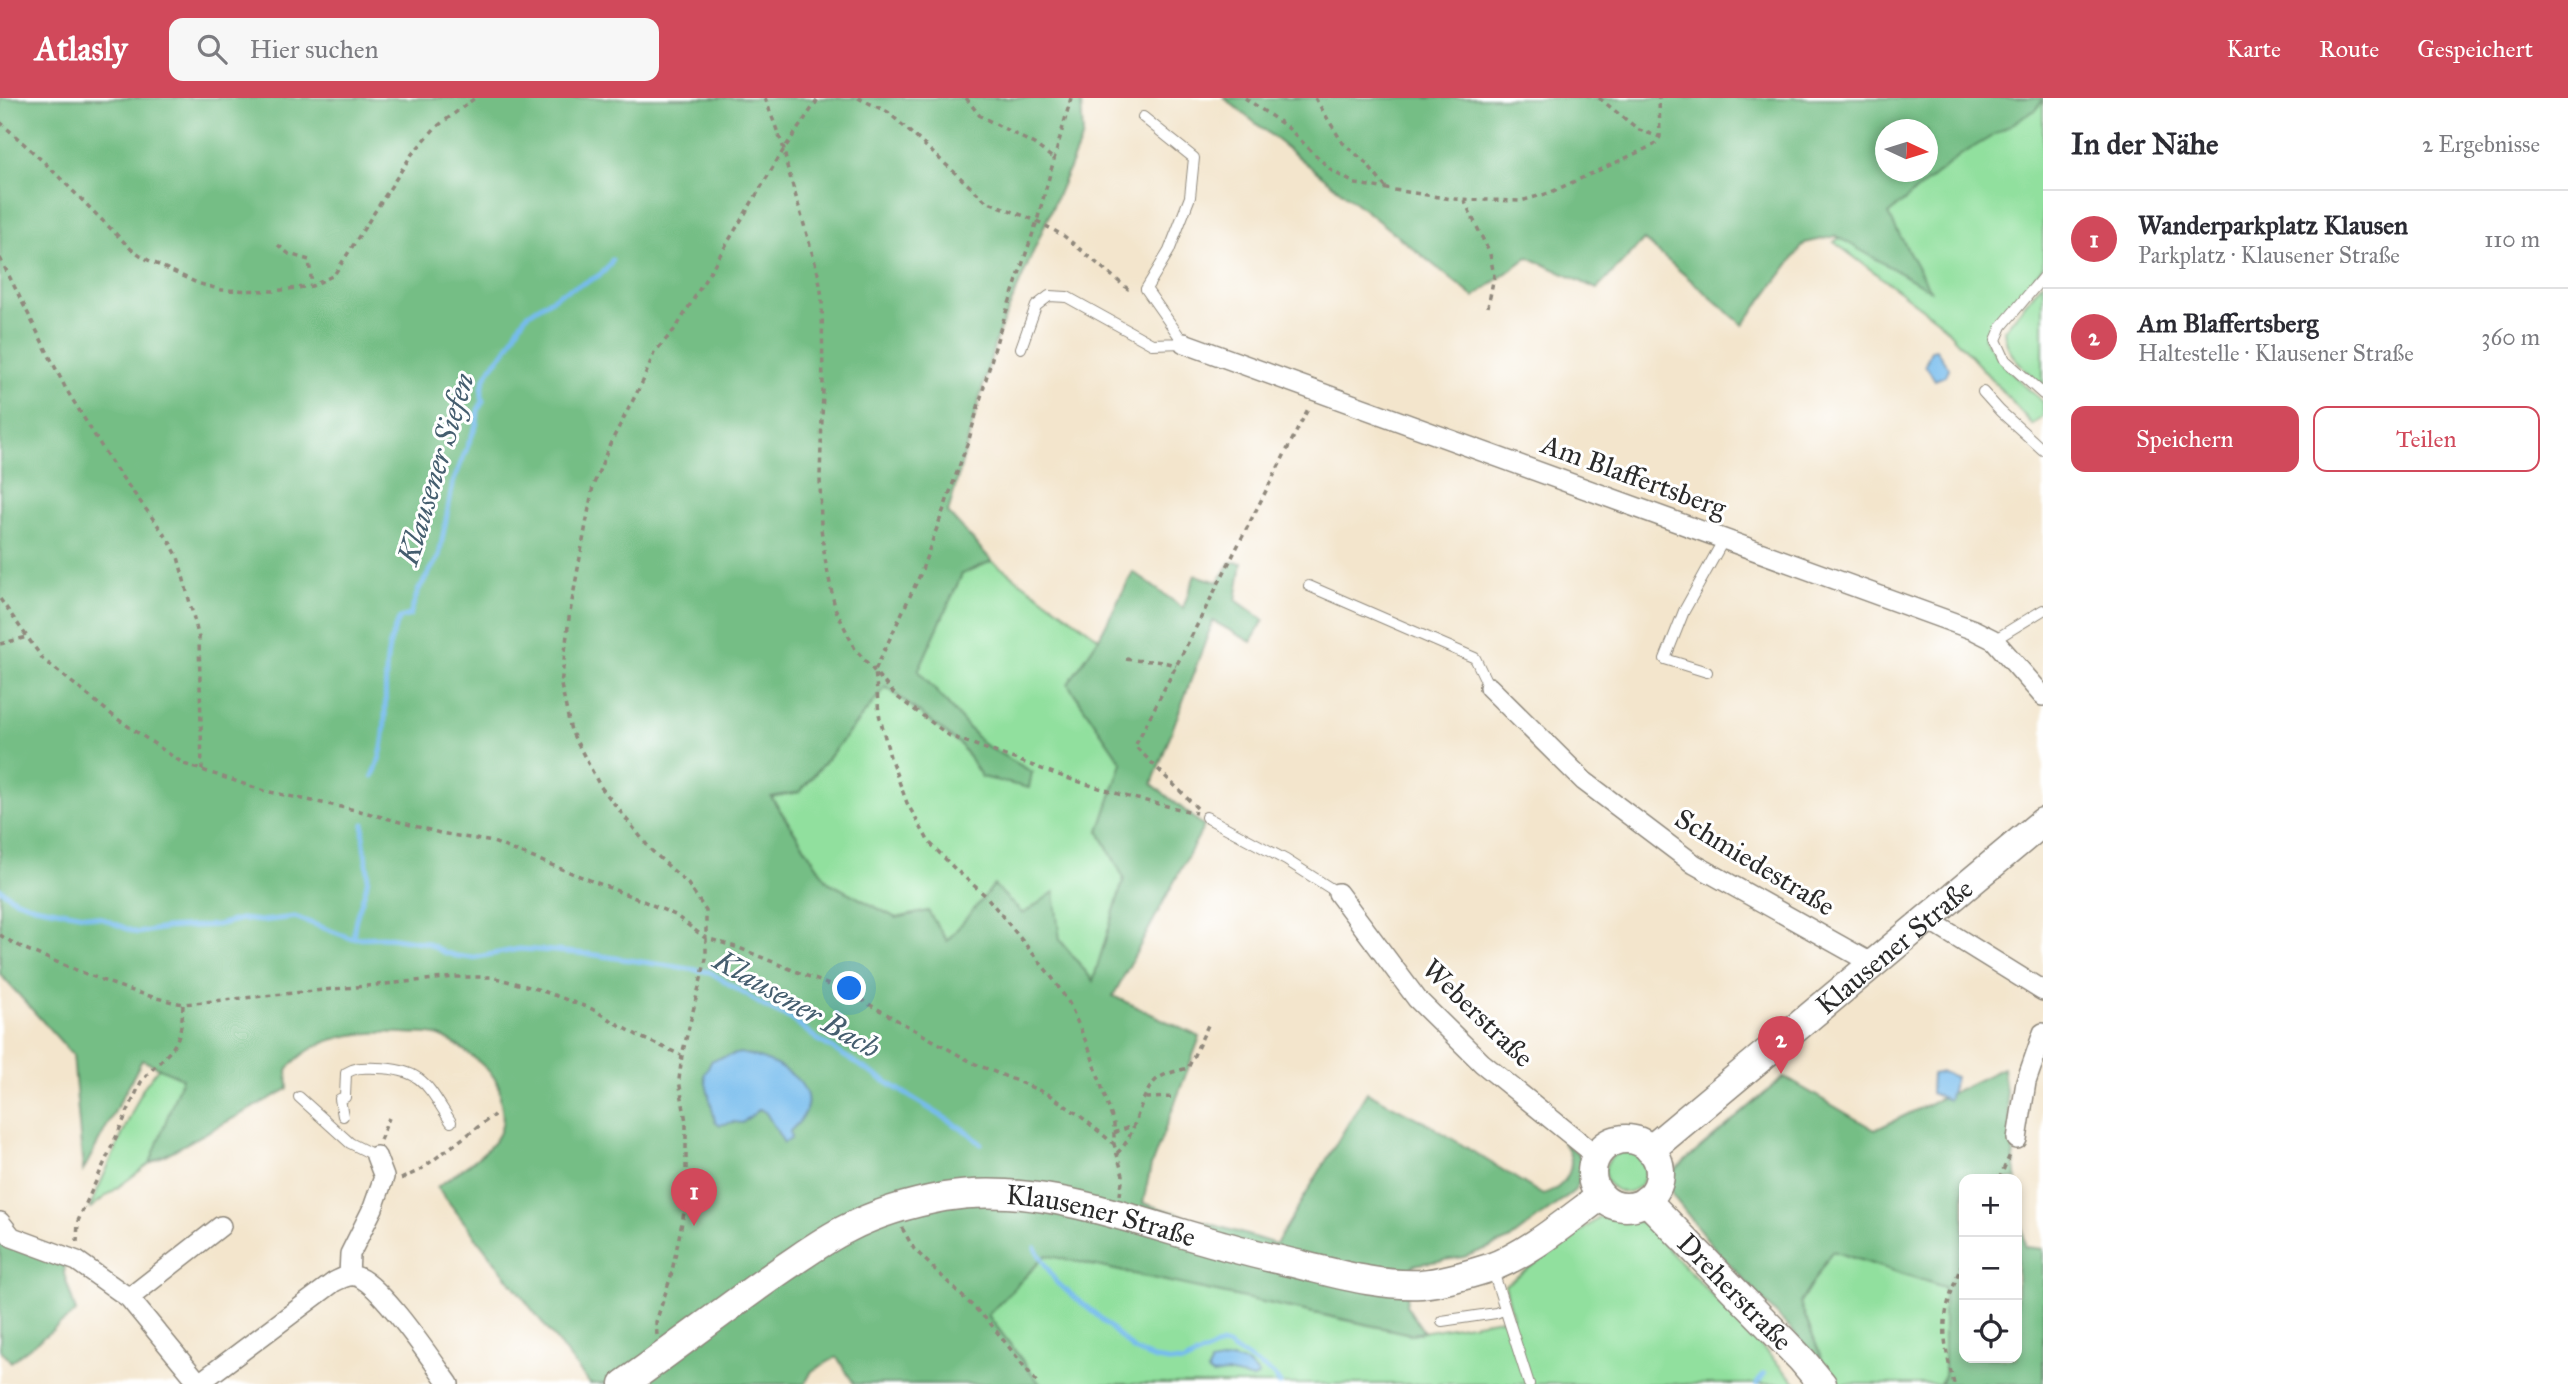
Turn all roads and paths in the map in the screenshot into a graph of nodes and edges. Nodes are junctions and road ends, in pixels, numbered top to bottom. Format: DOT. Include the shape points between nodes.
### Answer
graph roads {
  1 [pos="475,98"];
  2 [pos="765,98"];
  3 [pos="819,98"];
  4 [pos="858,98"];
  5 [pos="966,98"];
  6 [pos="1071,98"];
  7 [pos="1245,98"];
  8 [pos="1315,98"];
  9 [pos="1599,98"];
  10 [pos="1659,98"];
  11 [pos="1143,117"];
  12 [pos="0,122"];
  13 [pos="1660,137"];
  14 [pos="784,149"];
  15 [pos="1054,159"];
  16 [pos="1387,189"];
  17 [pos="1464,200"];
  18 [pos="1037,221"];
  19 [pos="278,245"];
  20 [pos="0,258"];
  21 [pos="2043,277"];
  22 [pos="1124,285"];
  23 [pos="312,286"];
  24 [pos="1488,307"];
  25 [pos="1184,343"];
  26 [pos="1021,348"];
  27 [pos="1318,391"];
  28 [pos="1983,392"];
  29 [pos="2043,394"];
  30 [pos="2043,450"];
  31 [pos="1724,539"];
  32 [pos="1309,586"];
  33 [pos="0,599"];
  34 [pos="2043,610"];
  35 [pos="27,637"];
  36 [pos="1994,640"];
  37 [pos="0,643"];
  38 [pos="1126,659"];
  39 [pos="1177,666"];
  40 [pos="875,670"];
  41 [pos="1707,672"];
  42 [pos="1489,687"];
  43 [pos="2043,696"];
  44 [pos="202,770"];
  45 [pos="1206,817"];
  46 [pos="2043,822"];
  47 [pos="1338,893"];
  48 [pos="1927,919"];
  49 [pos="0,935"];
  50 [pos="705,937"];
  51 [pos="1873,964"];
  52 [pos="2043,991"];
  53 [pos="183,1004"];
  54 [pos="1209,1023"];
  55 [pos="2043,1033"];
  56 [pos="682,1055"];
  57 [pos="299,1097"];
  58 [pos="1175,1097"];
  59 [pos="1146,1098"];
  60 [pos="494,1115"];
  61 [pos="343,1116"];
  62 [pos="389,1118"];
  63 [pos="451,1122"];
  64 [pos="1134,1125"];
  65 [pos="1114,1133"];
  66 [pos="2017,1139"];
  67 [pos="1114,1144"];
  68 [pos="1650,1150"];
  69 [pos="1117,1153"];
  70 [pos="376,1156"];
  71 [pos="1597,1156"];
  72 [pos="2001,1174"];
  73 [pos="380,1187"];
  74 [pos="1601,1196"];
  75 [pos="1646,1200"];
  76 [pos="1118,1214"];
  77 [pos="0,1222"];
  78 [pos="220,1226"];
  79 [pos="901,1227"];
  80 [pos="77,1261"];
  81 [pos="1492,1267"];
  82 [pos="1959,1271"];
  83 [pos="349,1276"];
  84 [pos="129,1298"];
  85 [pos="1505,1309"];
  86 [pos="1442,1321"];
  87 [pos="662,1357"];
  88 [pos="198,1384"];
  89 [pos="449,1384"];
  90 [pos="624,1384"];
  91 [pos="1038,1384"];
  92 [pos="1529,1384"];
  93 [pos="1822,1384"];
  94 [pos="1954,1384"];
  1 -- 23 [label="path" via="435,128 334,275"];
  2 -- 14 [label="path"];
  3 -- 14 [label="path"];
  4 -- 18 [label="path" via="888,112 986,201"];
  5 -- 15 [label="path" via="980,116"];
  6 -- 15 [label="path"];
  7 -- 16 [label="path" via="1287,127 1332,171 1356,184"];
  8 -- 16 [label="path" via="1342,142"];
  9 -- 13 [label="path" via="1639,130"];
  10 -- 13 [label="path"];
  11 -- 25 [label="lane" via="1194,158 1190,197 1169,251 1146,289"];
  12 -- 23 [label="path" via="131,249 148,260 222,290"];
  13 -- 17 [label="path" via="1654,145 1521,201"];
  14 -- 40 [label="path" via="822,297 820,465 825,559 835,608 855,649"];
  14 -- 50 [label="path" via="676,328 653,353 609,446 593,486 561,685 571,731 600,786 651,850 696,893 706,911"];
  15 -- 18 [label="path"];
  16 -- 17 [label="path"];
  17 -- 24 [label="path" via="1490,254 1494,276"];
  18 -- 22 [label="path" via="1064,236"];
  18 -- 40 [label="path" via="944,512"];
  19 -- 23 [label="path" via="309,260"];
  20 -- 44 [label="path" via="66,389 178,557 199,639"];
  21 -- 29 [label="lane" via="2002,326 1996,340 2005,360"];
  25 -- 26 [label="lane" via="1152,344 1067,297 1049,296 1036,306"];
  25 -- 27 [label="street, Am Blaffertsberg"];
  27 -- 31 [label="street, Am Blaffertsberg"];
  27 -- 39 [label="path"];
  28 -- 30 [label="lane"];
  31 -- 36 [label="street, Am Blaffertsberg"];
  31 -- 41 [label="lane" via="1684,611 1665,659"];
  32 -- 42 [label="lane" via="1475,658"];
  33 -- 35 [label="path"];
  34 -- 36 [label="lane"];
  35 -- 37 [label="path"];
  35 -- 44 [label="path" via="43,659 80,691 163,751"];
  36 -- 43 [label="street, Am Blaffertsberg"];
  38 -- 39 [label="path"];
  39 -- 45 [label="path" via="1135,747"];
  40 -- 45 [label="path" via="897,696 950,736 1067,778"];
  40 -- 65 [label="path" via="882,726 907,803 929,842 986,896 1069,1003 1090,1051"];
  42 -- 51 [label="street, Schmiedestraße" via="1584,781 1694,864"];
  44 -- 50 [label="path" via="265,791 493,842 674,915"];
  45 -- 47 [label="lane"];
  46 -- 48 [label="main road, Klausener Straße"];
  47 -- 71 [label="street, Weberstraße" via="1417,999 1482,1063"];
  48 -- 51 [label="main road, Klausener Straße"];
  48 -- 52 [label="street"];
  49 -- 53 [label="path" via="107,983"];
  50 -- 56 [label="path" via="706,959"];
  50 -- 67 [label="path" via="851,994 973,1063 1048,1094"];
  51 -- 68 [label="main road, Klausener Straße"];
  53 -- 56 [label="path" via="492,977 592,1009"];
  53 -- 80 [label="path" via="180,1036 172,1052 141,1082 78,1221"];
  54 -- 59 [label="path" via="1188,1068 1157,1080"];
  55 -- 66 [label="street" via="2026,1082"];
  56 -- 87 [label="path" via="678,1080 686,1122 686,1203 656,1322"];
  57 -- 70 [label="lane" via="350,1143"];
  58 -- 59 [label="path"];
  59 -- 64 [label="path"];
  60 -- 73 [label="path" via="420,1170"];
  61 -- 63 [label="lane" via="340,1099 345,1097 346,1073 356,1067 399,1069 427,1086"];
  62 -- 70 [label="path"];
  64 -- 65 [label="path"];
  64 -- 69 [label="path"];
  65 -- 67 [label="path"];
  66 -- 72 [label="path"];
  67 -- 69 [label="path"];
  68 -- 71 [label="main road" via="1635,1140 1618,1140"];
  68 -- 75 [label="main road" via="1660,1170 1654,1192"];
  69 -- 76 [label="path" via="1123,1175"];
  70 -- 73 [label="street" via="384,1177"];
  71 -- 74 [label="main road" via="1592,1176"];
  73 -- 83 [label="street" via="350,1254"];
  74 -- 75 [label="main road" via="1628,1207"];
  74 -- 81 [label="main road, Klausener Straße"];
  75 -- 93 [label="main road, Dreherstraße"];
  76 -- 81 [label="main road, Klausener Straße" via="1361,1280 1420,1284"];
  76 -- 87 [label="main road, Klausener Straße" via="1019,1195 947,1197 893,1210 824,1241"];
  77 -- 80 [label="street" via="12,1237"];
  78 -- 84 [label="street"];
  79 -- 91 [label="path" via="914,1249 990,1323"];
  80 -- 84 [label="street"];
  81 -- 85 [label="lane"];
  82 -- 94 [label="path" via="1943,1326"];
  83 -- 88 [label="street" via="334,1282"];
  83 -- 89 [label="street" via="378,1290"];
  84 -- 88 [label="street"];
  85 -- 86 [label="lane"];
  85 -- 92 [label="lane"];
  87 -- 90 [label="main road, Klausener Straße"];
}
